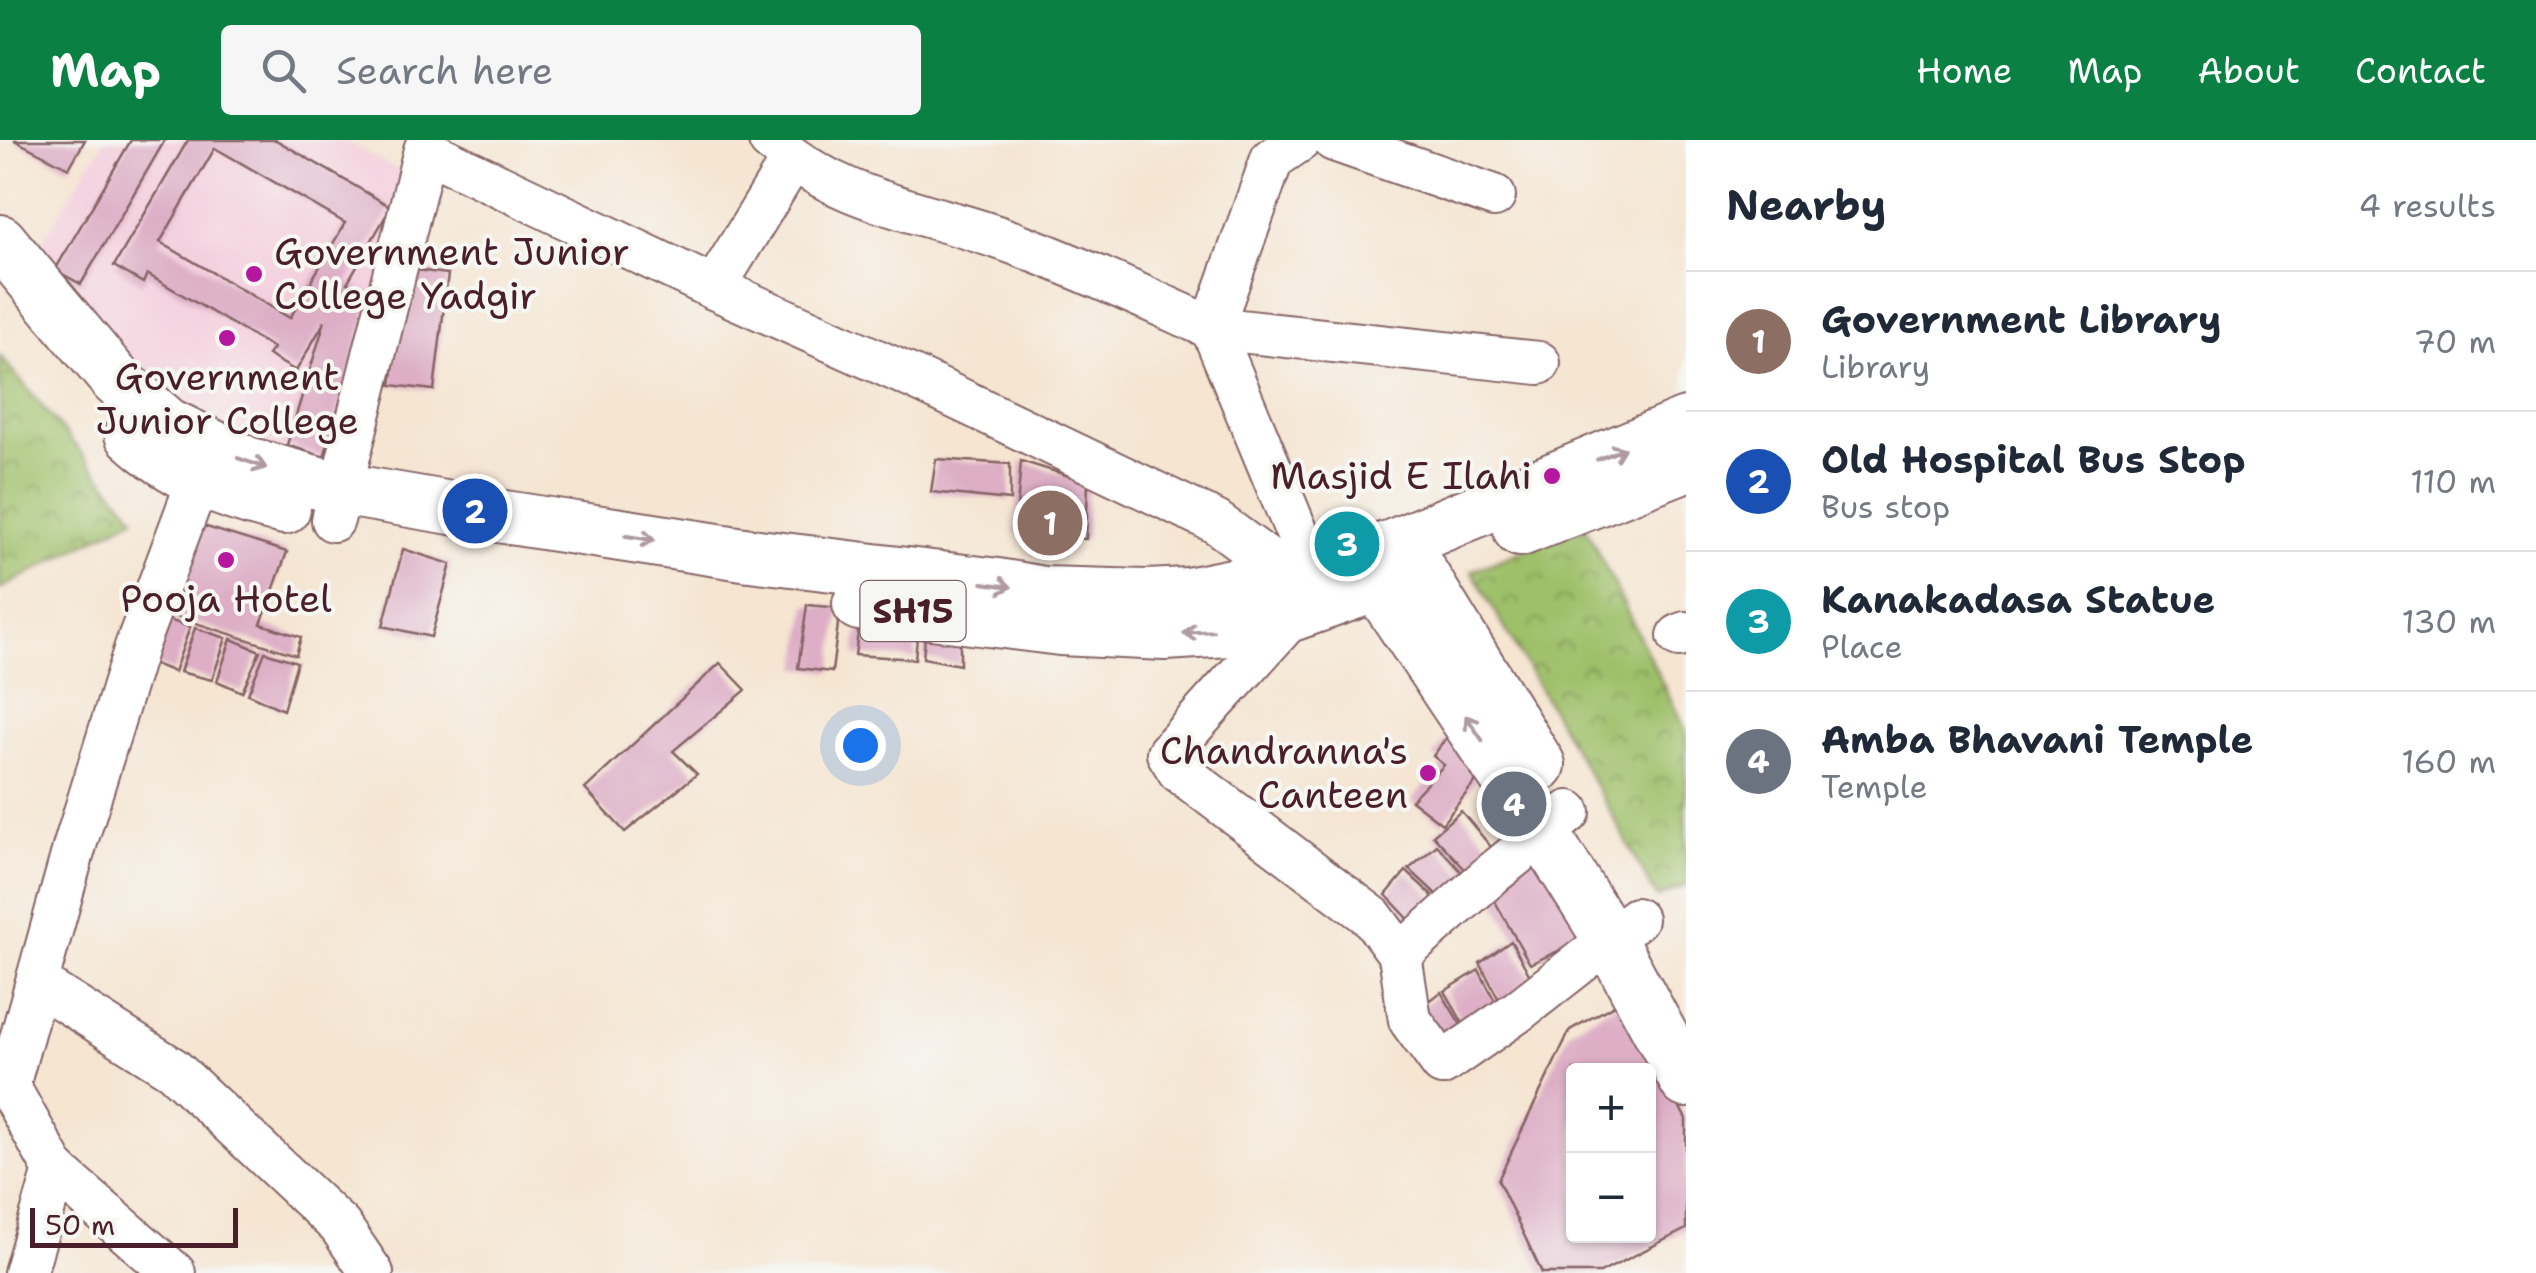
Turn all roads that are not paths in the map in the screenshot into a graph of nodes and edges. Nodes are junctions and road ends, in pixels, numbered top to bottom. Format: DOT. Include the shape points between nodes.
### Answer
graph roads {
  1 [pos="1300,140"];
  2 [pos="1334,140"];
  3 [pos="419,144"];
  4 [pos="781,150"];
  5 [pos="1494,196"];
  6 [pos="0,241"];
  7 [pos="714,288"];
  8 [pos="0,298"];
  9 [pos="1212,328"];
  10 [pos="1539,363"];
  11 [pos="1686,424"];
  12 [pos="1686,465"];
  13 [pos="198,481"];
  14 [pos="337,505"];
  15 [pos="1398,578"];
  16 [pos="1305,590"];
  17 [pos="1556,822"];
  18 [pos="1623,930"];
  19 [pos="1400,955"];
  20 [pos="37,983"];
  21 [pos="1686,1010"];
  22 [pos="1686,1081"];
  23 [pos="56,1170"];
  24 [pos="25,1273"];
  25 [pos="174,1273"];
  26 [pos="372,1273"];
  1 -- 9 [label="street" via="1272,159"];
  2 -- 5 [label="street"];
  3 -- 7 [label="street"];
  3 -- 14 [label="street"];
  4 -- 7 [label="street"];
  4 -- 9 [label="street" via="862,197 1020,245"];
  6 -- 14 [label="main road, one-way" via="116,380 167,424"];
  7 -- 16 [label="street" via="1216,522"];
  8 -- 13 [label="main road, SH15" via="135,438"];
  9 -- 10 [label="street"];
  9 -- 16 [label="street"];
  16 -- 11 [label="main road, one-way" via="1390,547"];
  12 -- 15 [label="main road, SH15"];
  13 -- 14 [label="main road, SH15" via="241,499"];
  13 -- 20 [label="street" via="136,647"];
  14 -- 16 [label="main road, SH15" via="635,572 1060,629 1229,630"];
  15 -- 16 [label="main road, SH15"];
  15 -- 17 [label="main road"];
  16 -- 19 [label="street" via="1168,754 1179,771 1372,917"];
  17 -- 18 [label="main road"];
  17 -- 19 [label="street"];
  18 -- 19 [label="street" via="1442,1064 1410,1020"];
  18 -- 21 [label="main road"];
  18 -- 22 [label="main road"];
  20 -- 23 [label="street" via="8,1086"];
  20 -- 26 [label="street" via="173,1068 340,1226"];
  23 -- 24 [label="street"];
  23 -- 25 [label="street"];
}
